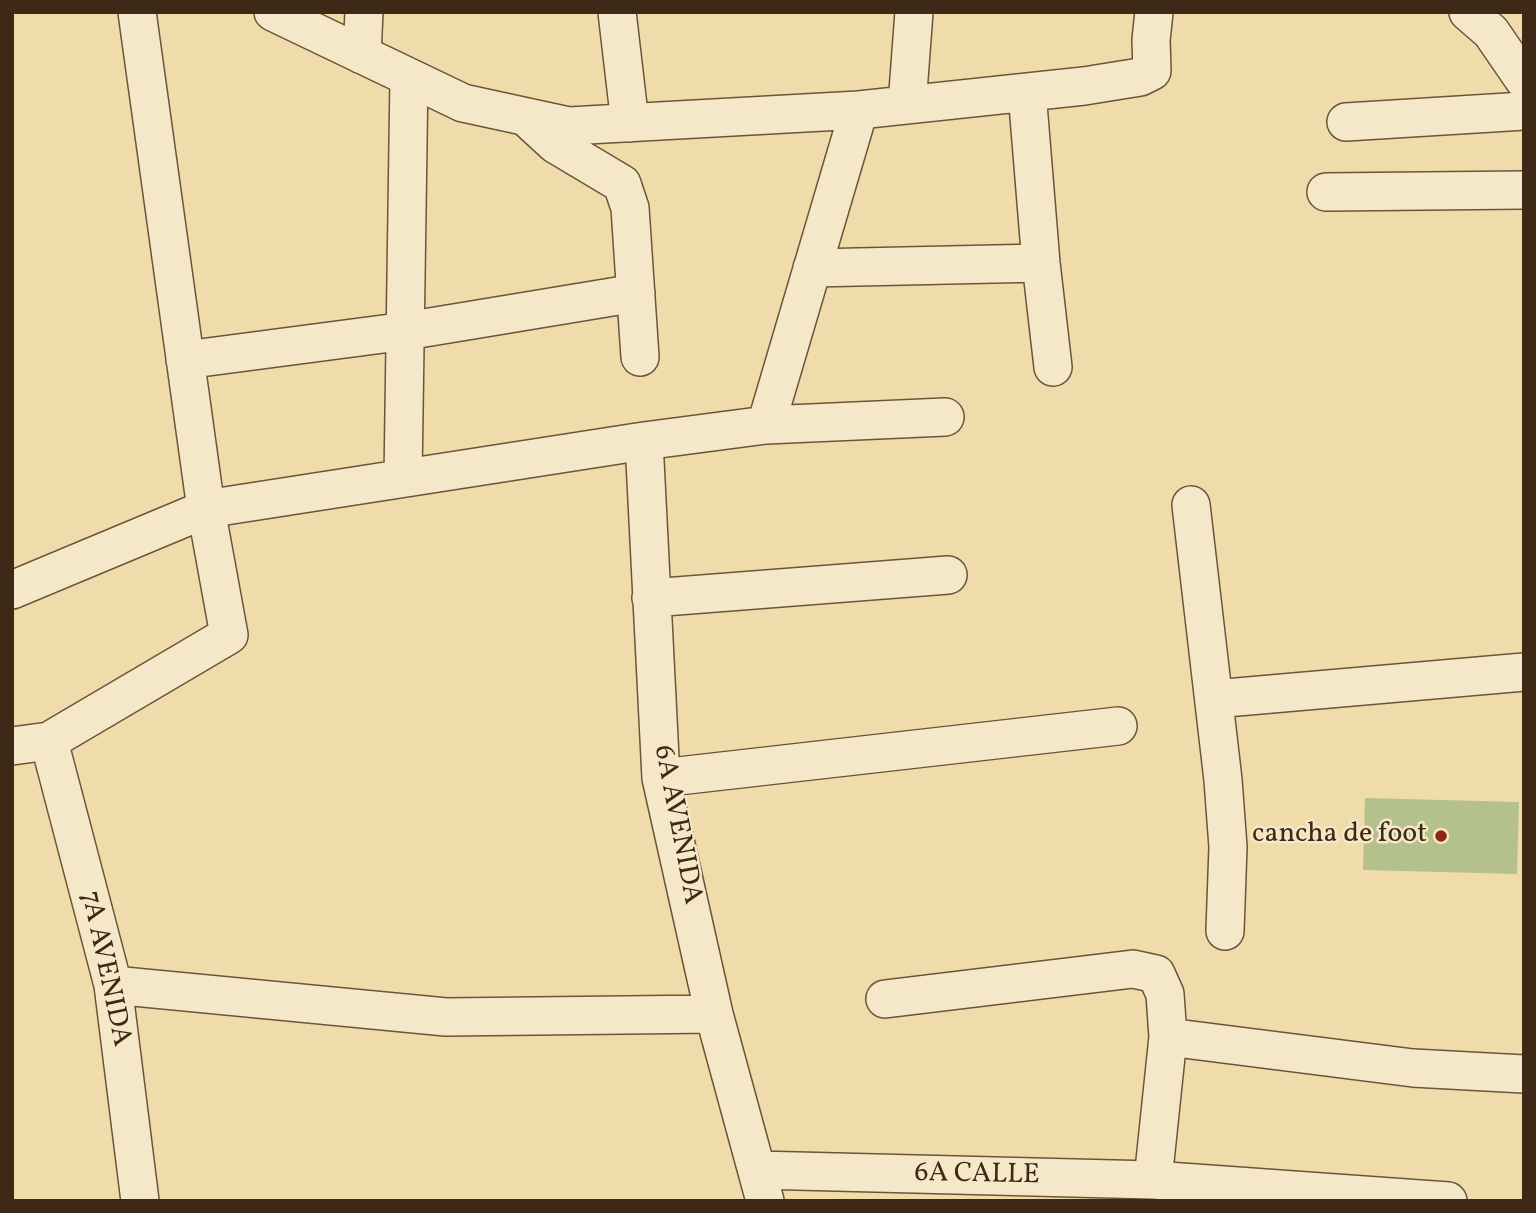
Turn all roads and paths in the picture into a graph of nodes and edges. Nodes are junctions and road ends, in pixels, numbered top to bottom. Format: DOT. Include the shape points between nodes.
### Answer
graph roads {
  1 [pos="137,12"];
  2 [pos="273,12"];
  3 [pos="364,12"];
  4 [pos="617,12"];
  5 [pos="914,12"];
  6 [pos="1154,12"];
  7 [pos="1468,12"];
  8 [pos="362,55"];
  9 [pos="409,77"];
  10 [pos="1524,80"];
  11 [pos="1027,92"];
  12 [pos="907,105"];
  13 [pos="859,110"];
  14 [pos="1524,111"];
  15 [pos="524,115"];
  16 [pos="1346,122"];
  17 [pos="630,123"];
  18 [pos="1524,190"];
  19 [pos="1326,192"];
  20 [pos="1041,263"];
  21 [pos="812,268"];
  22 [pos="636,293"];
  23 [pos="406,331"];
  24 [pos="640,357"];
  25 [pos="185,360"];
  26 [pos="1053,367"];
  27 [pos="946,417"];
  28 [pos="766,425"];
  29 [pos="644,441"];
  30 [pos="403,478"];
  31 [pos="1191,505"];
  32 [pos="206,509"];
  33 [pos="948,575"];
  34 [pos="12,590"];
  35 [pos="651,598"];
  36 [pos="1524,672"];
  37 [pos="1214,699"];
  38 [pos="1118,726"];
  39 [pos="49,741"];
  40 [pos="12,746"];
  41 [pos="662,778"];
  42 [pos="1224,932"];
  43 [pos="113,985"];
  44 [pos="885,999"];
  45 [pos="714,1014"];
  46 [pos="1168,1038"];
  47 [pos="1524,1074"];
  48 [pos="1153,1180"];
  49 [pos="761,1185"];
  50 [pos="1372,1197"];
  51 [pos="140,1201"];
  52 [pos="1448,1201"];
  1 -- 25 [label="street"];
  2 -- 8 [label="street"];
  3 -- 8 [label="street"];
  4 -- 17 [label="street"];
  5 -- 12 [label="street"];
  6 -- 11 [label="street" via="1152,71 1140,77"];
  7 -- 10 [label="street" via="1491,32"];
  8 -- 9 [label="street"];
  9 -- 15 [label="street" via="463,103"];
  9 -- 23 [label="street"];
  11 -- 12 [label="street"];
  11 -- 20 [label="street"];
  12 -- 13 [label="street"];
  13 -- 17 [label="street"];
  13 -- 21 [label="street"];
  14 -- 16 [label="street"];
  15 -- 17 [label="street" via="569,126"];
  15 -- 22 [label="street" via="555,144 622,184 630,208"];
  18 -- 19 [label="street"];
  20 -- 21 [label="street"];
  20 -- 26 [label="street"];
  21 -- 28 [label="street"];
  22 -- 23 [label="street"];
  22 -- 24 [label="street"];
  23 -- 25 [label="street"];
  23 -- 30 [label="street"];
  25 -- 32 [label="street"];
  27 -- 28 [label="street"];
  28 -- 29 [label="street"];
  29 -- 30 [label="street"];
  29 -- 35 [label="street, 6A AVENIDA"];
  30 -- 32 [label="street"];
  31 -- 37 [label="street"];
  32 -- 34 [label="street"];
  32 -- 39 [label="street" via="229,635"];
  33 -- 35 [label="street"];
  35 -- 41 [label="street, 6A AVENIDA"];
  36 -- 37 [label="street"];
  37 -- 42 [label="street" via="1228,847"];
  38 -- 41 [label="street"];
  39 -- 40 [label="street"];
  39 -- 43 [label="street, 7A AVENIDA"];
  41 -- 45 [label="street, 6A AVENIDA"];
  43 -- 45 [label="street" via="446,1017"];
  43 -- 51 [label="street, 7A AVENIDA"];
  44 -- 46 [label="street" via="1133,968 1157,974 1165,994"];
  45 -- 49 [label="street, 6A AVENIDA"];
  46 -- 47 [label="street" via="1413,1068"];
  46 -- 48 [label="street"];
  48 -- 49 [label="street, 6A CALLE"];
  48 -- 50 [label="street, 6A CALLE"];
  50 -- 52 [label="street, 6A CALLE"];
}
